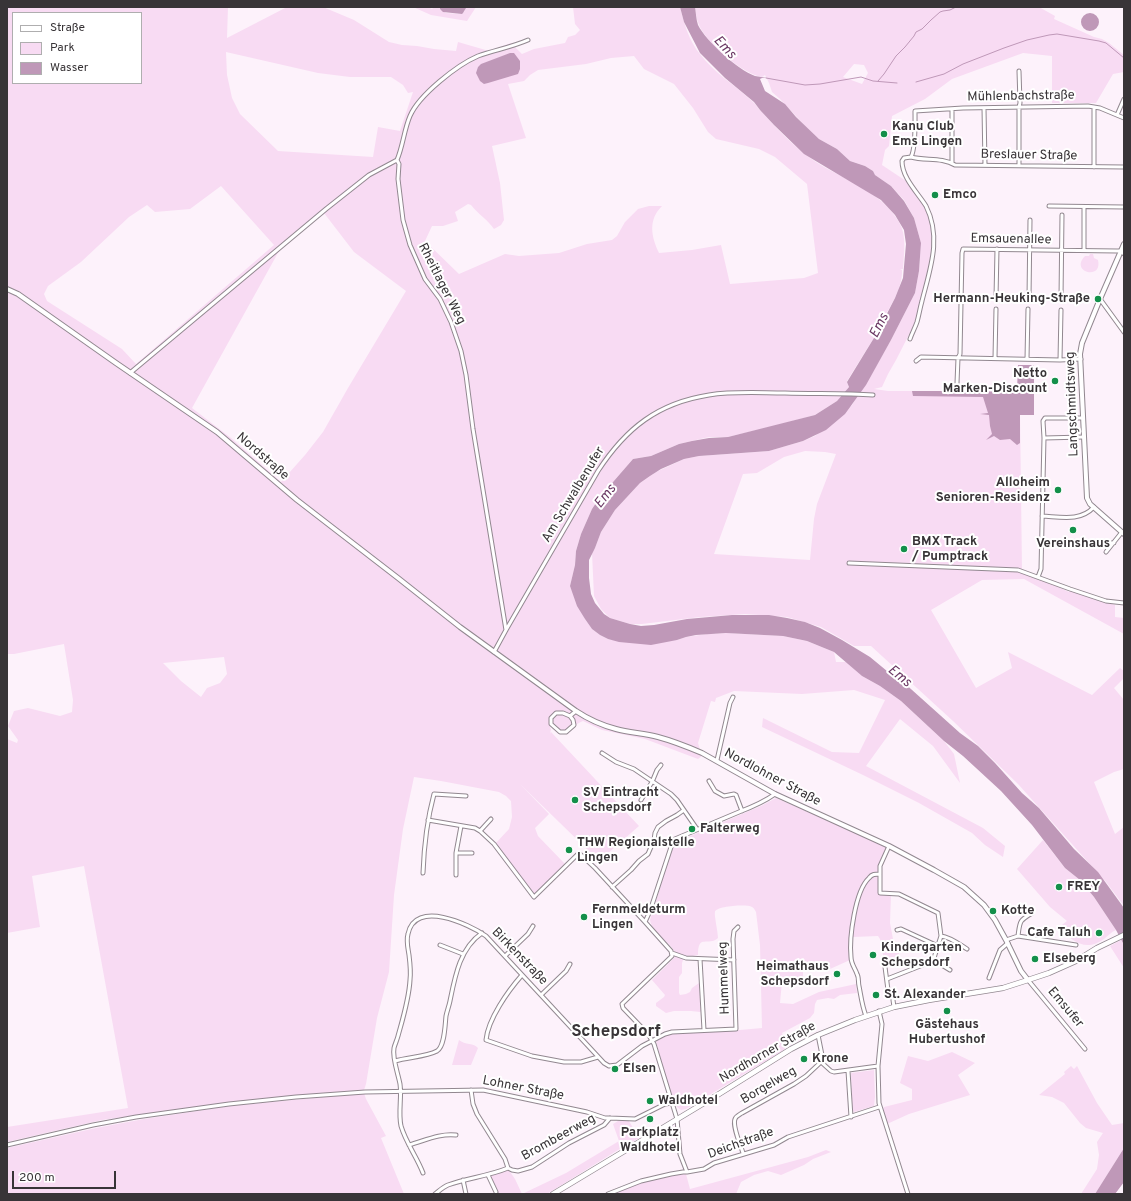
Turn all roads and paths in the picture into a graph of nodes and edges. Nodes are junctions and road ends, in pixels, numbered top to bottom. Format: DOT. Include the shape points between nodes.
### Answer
graph roads {
  1 [pos="528,40"];
  2 [pos="1019,71"];
  3 [pos="1124,99"];
  4 [pos="1094,106"];
  5 [pos="1019,107"];
  6 [pos="984,108"];
  7 [pos="952,109"];
  8 [pos="1118,115"];
  9 [pos="1124,118"];
  10 [pos="911,156"];
  11 [pos="397,160"];
  12 [pos="952,162"];
  13 [pos="985,165"];
  14 [pos="1019,165"];
  15 [pos="1094,167"];
  16 [pos="1124,167"];
  17 [pos="1049,206"];
  18 [pos="1084,207"];
  19 [pos="1124,207"];
  20 [pos="1062,215"];
  21 [pos="1030,220"];
  22 [pos="1124,244"];
  23 [pos="997,249"];
  24 [pos="1029,250"];
  25 [pos="1062,250"];
  26 [pos="1084,250"];
  27 [pos="1122,253"];
  28 [pos="7,289"];
  29 [pos="996,298"];
  30 [pos="1028,298"];
  31 [pos="1061,298"];
  32 [pos="1100,299"];
  33 [pos="996,309"];
  34 [pos="1028,310"];
  35 [pos="1061,310"];
  36 [pos="1124,332"];
  37 [pos="910,339"];
  38 [pos="958,358"];
  39 [pos="995,358"];
  40 [pos="1027,359"];
  41 [pos="1080,359"];
  42 [pos="1060,360"];
  43 [pos="916,361"];
  44 [pos="130,373"];
  45 [pos="958,383"];
  46 [pos="873,395"];
  47 [pos="1083,418"];
  48 [pos="1084,437"];
  49 [pos="1044,438"];
  50 [pos="1094,507"];
  51 [pos="1042,516"];
  52 [pos="1123,533"];
  53 [pos="1042,542"];
  54 [pos="1114,543"];
  55 [pos="1106,552"];
  56 [pos="849,563"];
  57 [pos="1038,577"];
  58 [pos="1124,603"];
  59 [pos="506,630"];
  60 [pos="494,652"];
  61 [pos="510,663"];
  62 [pos="733,697"];
  63 [pos="576,711"];
  64 [pos="570,716"];
  65 [pos="602,753"];
  66 [pos="717,760"];
  67 [pos="661,765"];
  68 [pos="709,781"];
  69 [pos="652,782"];
  70 [pos="775,794"];
  71 [pos="466,796"];
  72 [pos="641,800"];
  73 [pos="684,810"];
  74 [pos="742,811"];
  75 [pos="491,819"];
  76 [pos="428,820"];
  77 [pos="461,826"];
  78 [pos="697,829"];
  79 [pos="480,831"];
  80 [pos="889,846"];
  81 [pos="456,853"];
  82 [pos="472,853"];
  83 [pos="423,873"];
  84 [pos="880,874"];
  85 [pos="456,875"];
  86 [pos="612,887"];
  87 [pos="1032,913"];
  88 [pos="645,922"];
  89 [pos="533,926"];
  90 [pos="738,927"];
  91 [pos="897,930"];
  92 [pos="482,933"];
  93 [pos="1124,935"];
  94 [pos="941,936"];
  95 [pos="1018,936"];
  96 [pos="1007,942"];
  97 [pos="440,945"];
  98 [pos="1076,945"];
  99 [pos="938,946"];
  100 [pos="967,949"];
  101 [pos="672,953"];
  102 [pos="463,954"];
  103 [pos="505,956"];
  104 [pos="700,958"];
  105 [pos="734,960"];
  106 [pos="933,962"];
  107 [pos="570,964"];
  108 [pos="885,967"];
  109 [pos="950,970"];
  110 [pos="522,975"];
  111 [pos="989,978"];
  112 [pos="887,979"];
  113 [pos="1028,980"];
  114 [pos="541,995"];
  115 [pos="894,1007"];
  116 [pos="879,1011"];
  117 [pos="866,1016"];
  118 [pos="704,1030"];
  119 [pos="818,1035"];
  120 [pos="653,1041"];
  121 [pos="1085,1049"];
  122 [pos="598,1057"];
  123 [pos="395,1061"];
  124 [pos="821,1062"];
  125 [pos="878,1066"];
  126 [pos="848,1071"];
  127 [pos="471,1090"];
  128 [pos="401,1091"];
  129 [pos="672,1103"];
  130 [pos="879,1107"];
  131 [pos="851,1117"];
  132 [pos="610,1118"];
  133 [pos="677,1119"];
  134 [pos="456,1135"];
  135 [pos="7,1145"];
  136 [pos="409,1145"];
  137 [pos="743,1153"];
  138 [pos="508,1168"];
  139 [pos="687,1172"];
  140 [pos="423,1173"];
  141 [pos="488,1175"];
  142 [pos="463,1180"];
  143 [pos="496,1192"];
  144 [pos="435,1194"];
  145 [pos="466,1194"];
  146 [pos="553,1194"];
  147 [pos="608,1194"];
  148 [pos="908,1194"];
  1 -- 11 [label="street, Rheitlager Weg" via="473,59 432,88 420,100 410,116"];
  2 -- 5 [label="street"];
  3 -- 8 [label="street"];
  4 -- 5 [label="street, Mühlenbachstraße"];
  4 -- 8 [label="street, Mühlenbachstraße"];
  4 -- 15 [label="street"];
  5 -- 6 [label="street, Mühlenbachstraße"];
  5 -- 14 [label="street"];
  6 -- 7 [label="street, Mühlenbachstraße"];
  6 -- 13 [label="street"];
  7 -- 10 [label="street, Mühlenbachstraße" via="915,111 914,147"];
  7 -- 12 [label="street"];
  8 -- 9 [label="street, Mühlenbachstraße"];
  10 -- 12 [label="street, Breslauer Straße"];
  10 -- 37 [label="street" via="904,158 903,168 930,216 935,241 929,276"];
  11 -- 44 [label="street" via="363,179"];
  11 -- 59 [label="street, Rheitlager Weg" via="403,220 410,245 425,279 440,299 461,351"];
  12 -- 13 [label="street, Breslauer Straße" via="955,165"];
  13 -- 14 [label="street, Breslauer Straße"];
  14 -- 15 [label="street, Breslauer Straße"];
  15 -- 16 [label="street, Breslauer Straße"];
  17 -- 18 [label="street"];
  18 -- 19 [label="street"];
  18 -- 26 [label="street"];
  20 -- 25 [label="street"];
  21 -- 24 [label="street"];
  22 -- 27 [label="street, Langschmidtsweg"];
  23 -- 24 [label="street, Emsauenallee"];
  23 -- 29 [label="street"];
  23 -- 38 [label="street, Emsauenallee" via="962,251"];
  24 -- 25 [label="street, Emsauenallee"];
  24 -- 30 [label="street"];
  25 -- 26 [label="street, Emsauenallee"];
  25 -- 31 [label="street"];
  26 -- 27 [label="street, Emsauenallee"];
  27 -- 32 [label="street, Langschmidtsweg"];
  28 -- 44 [label="street, Nordstraße" via="18,294"];
  32 -- 36 [label="street"];
  32 -- 41 [label="street, Langschmidtsweg" via="1082,343"];
  33 -- 39 [label="street"];
  34 -- 40 [label="street"];
  35 -- 42 [label="street"];
  38 -- 39 [label="street"];
  38 -- 43 [label="street" via="921,357"];
  38 -- 45 [label="street"];
  39 -- 40 [label="street"];
  40 -- 42 [label="street"];
  41 -- 42 [label="street"];
  41 -- 47 [label="street, Langschmidtsweg"];
  44 -- 60 [label="street, Nordstraße" via="217,432 297,500"];
  46 -- 59 [label="street, Am Schwalbenufer" via="711,394 699,396 651,415 632,429 598,471"];
  47 -- 48 [label="street, Langschmidtsweg"];
  47 -- 49 [label="street" via="1044,418"];
  48 -- 49 [label="street"];
  48 -- 50 [label="street, Langschmidtsweg" via="1087,498"];
  49 -- 51 [label="street"];
  50 -- 51 [label="street" via="1078,517"];
  50 -- 52 [label="street, Langschmidtsweg"];
  51 -- 53 [label="street"];
  52 -- 54 [label="street, Langschmidtsweg"];
  53 -- 54 [label="street"];
  53 -- 57 [label="street" via="1041,569"];
  54 -- 55 [label="street, Langschmidtsweg"];
  56 -- 57 [label="street" via="1018,570"];
  57 -- 58 [label="street" via="1106,601"];
  59 -- 60 [label="street, Am Schwalbenufer"];
  60 -- 61 [label="street, Nordstraße"];
  61 -- 63 [label="street, Nordlohner Straße"];
  62 -- 66 [label="street"];
  63 -- 64 [label="street"];
  63 -- 66 [label="street, Nordlohner Straße" via="608,726 690,747"];
  64 -- 64 [label="street" via="556,713 551,718 551,724 560,732 566,732 574,724"];
  65 -- 69 [label="street" via="616,762 634,768"];
  66 -- 70 [label="street, Nordlohner Straße"];
  67 -- 69 [label="street"];
  68 -- 74 [label="street" via="715,791 724,796 736,795"];
  69 -- 72 [label="street"];
  69 -- 73 [label="street" via="674,796"];
  70 -- 74 [label="street" via="768,800"];
  70 -- 80 [label="street, Nordlohner Straße"];
  71 -- 76 [label="street" via="434,794"];
  73 -- 78 [label="street"];
  73 -- 86 [label="street" via="658,827 648,854"];
  74 -- 78 [label="street"];
  75 -- 79 [label="street"];
  76 -- 77 [label="street"];
  76 -- 83 [label="street"];
  77 -- 79 [label="street"];
  77 -- 81 [label="street"];
  78 -- 88 [label="street" via="673,841"];
  79 -- 86 [label="street" via="494,844 534,897 579,853"];
  80 -- 84 [label="street" via="880,866"];
  80 -- 96 [label="street, Nordlohner Straße" via="967,890 990,913"];
  81 -- 82 [label="street"];
  81 -- 85 [label="street"];
  84 -- 94 [label="street" via="880,893 899,894 938,913"];
  84 -- 117 [label="street" via="869,877 862,888 851,941 852,967 857,974"];
  86 -- 88 [label="street"];
  87 -- 95 [label="street" via="1020,922"];
  88 -- 101 [label="street"];
  89 -- 103 [label="street"];
  90 -- 105 [label="street, Hummelweg" via="734,931"];
  91 -- 99 [label="street" via="900,929"];
  92 -- 102 [label="street" via="470,943"];
  92 -- 103 [label="street, Birkenstraße"];
  92 -- 123 [label="street, Birkenstraße" via="437,916 420,918 410,927 407,939 410,980 394,1047"];
  93 -- 113 [label="main road, Nordhorner Straße" via="1076,961"];
  94 -- 99 [label="street"];
  94 -- 100 [label="street" via="954,940"];
  95 -- 96 [label="street"];
  95 -- 98 [label="street"];
  96 -- 111 [label="street" via="1000,950"];
  96 -- 113 [label="street, Nordlohner Straße"];
  97 -- 102 [label="street"];
  99 -- 106 [label="street"];
  101 -- 104 [label="street" via="686,958"];
  101 -- 120 [label="street" via="671,958 622,1004"];
  102 -- 123 [label="street" via="456,974 440,1048 429,1054"];
  103 -- 110 [label="street, Birkenstraße"];
  104 -- 105 [label="street"];
  104 -- 118 [label="street"];
  105 -- 118 [label="street, Hummelweg" via="736,1029"];
  106 -- 109 [label="street"];
  106 -- 112 [label="street"];
  107 -- 114 [label="street"];
  108 -- 112 [label="street"];
  110 -- 114 [label="street, Birkenstraße"];
  110 -- 122 [label="street" via="498,1008 486,1040 532,1056 559,1061 581,1062"];
  112 -- 115 [label="street"];
  113 -- 115 [label="main road, Nordhorner Straße" via="1003,988"];
  113 -- 121 [label="street, Emsufer"];
  114 -- 122 [label="street, Birkenstraße"];
  115 -- 116 [label="main road, Nordhorner Straße"];
  116 -- 117 [label="main road, Nordhorner Straße"];
  116 -- 125 [label="street" via="882,1024"];
  117 -- 119 [label="main road, Nordhorner Straße"];
  118 -- 120 [label="street" via="672,1032"];
  119 -- 124 [label="street"];
  119 -- 133 [label="main road, Nordhorner Straße"];
  120 -- 122 [label="street, Birkenstraße" via="613,1066 609,1066"];
  120 -- 129 [label="street"];
  123 -- 128 [label="street, Birkenstraße"];
  124 -- 126 [label="street" via="834,1072"];
  124 -- 137 [label="street, Borgelweg" via="794,1084 736,1118 734,1124"];
  125 -- 126 [label="street"];
  125 -- 130 [label="street"];
  126 -- 131 [label="street"];
  127 -- 128 [label="street, Lohner Straße"];
  127 -- 132 [label="street, Lohner Straße" via="498,1093"];
  127 -- 138 [label="street, Brombeerweg" via="477,1114"];
  128 -- 135 [label="street, Lohner Straße" via="229,1104 136,1117"];
  128 -- 136 [label="street, Birkenstraße" via="401,1125"];
  129 -- 132 [label="street, Lohner Straße" via="635,1119"];
  129 -- 133 [label="street"];
  130 -- 131 [label="street, Deichstraße"];
  130 -- 148 [label="street"];
  131 -- 137 [label="street, Deichstraße"];
  132 -- 138 [label="street, Brombeerweg" via="604,1125 569,1143 532,1167 518,1171"];
  133 -- 139 [label="street" via="680,1154"];
  133 -- 146 [label="main road, Nordhorner Straße"];
  134 -- 136 [label="street" via="450,1134"];
  136 -- 140 [label="street, Birkenstraße"];
  137 -- 139 [label="street, Deichstraße" via="714,1162 704,1169"];
  138 -- 141 [label="street"];
  139 -- 147 [label="street, Deichstraße" via="641,1181"];
  141 -- 142 [label="street"];
  141 -- 143 [label="street"];
  142 -- 144 [label="street" via="446,1186"];
  142 -- 145 [label="street"];
}
